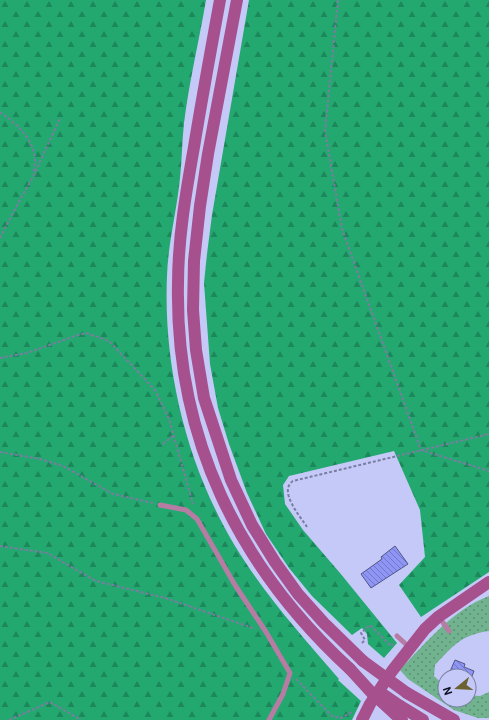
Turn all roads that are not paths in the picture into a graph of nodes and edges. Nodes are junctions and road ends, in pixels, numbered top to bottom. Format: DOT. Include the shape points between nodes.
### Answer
graph roads {
  1 [pos="220,0"];
  2 [pos="237,0"];
  3 [pos="160,505"];
  4 [pos="486,585"];
  5 [pos="438,617"];
  6 [pos="449,631"];
  7 [pos="396,636"];
  8 [pos="404,648"];
  9 [pos="399,714"];
  10 [pos="358,715"];
  11 [pos="269,720"];
  12 [pos="423,720"];
  13 [pos="453,720"];
  1 -- 9 [label="main road, bridge" via="188,178 179,255 179,336 183,374 195,428 221,498 240,535 261,567 290,606 332,653"];
  2 -- 13 [label="main road, bridge" via="208,154 194,261 193,310 204,398 231,480 252,525 298,594 363,661 407,693"];
  3 -- 11 [label="lane" via="186,510 197,519 290,673 283,694"];
  4 -- 5 [label="main road"];
  5 -- 6 [label="lane"];
  5 -- 8 [label="main road"];
  7 -- 8 [label="lane"];
  8 -- 10 [label="main road" via="370,704"];
  9 -- 12 [label="main road"];
}
